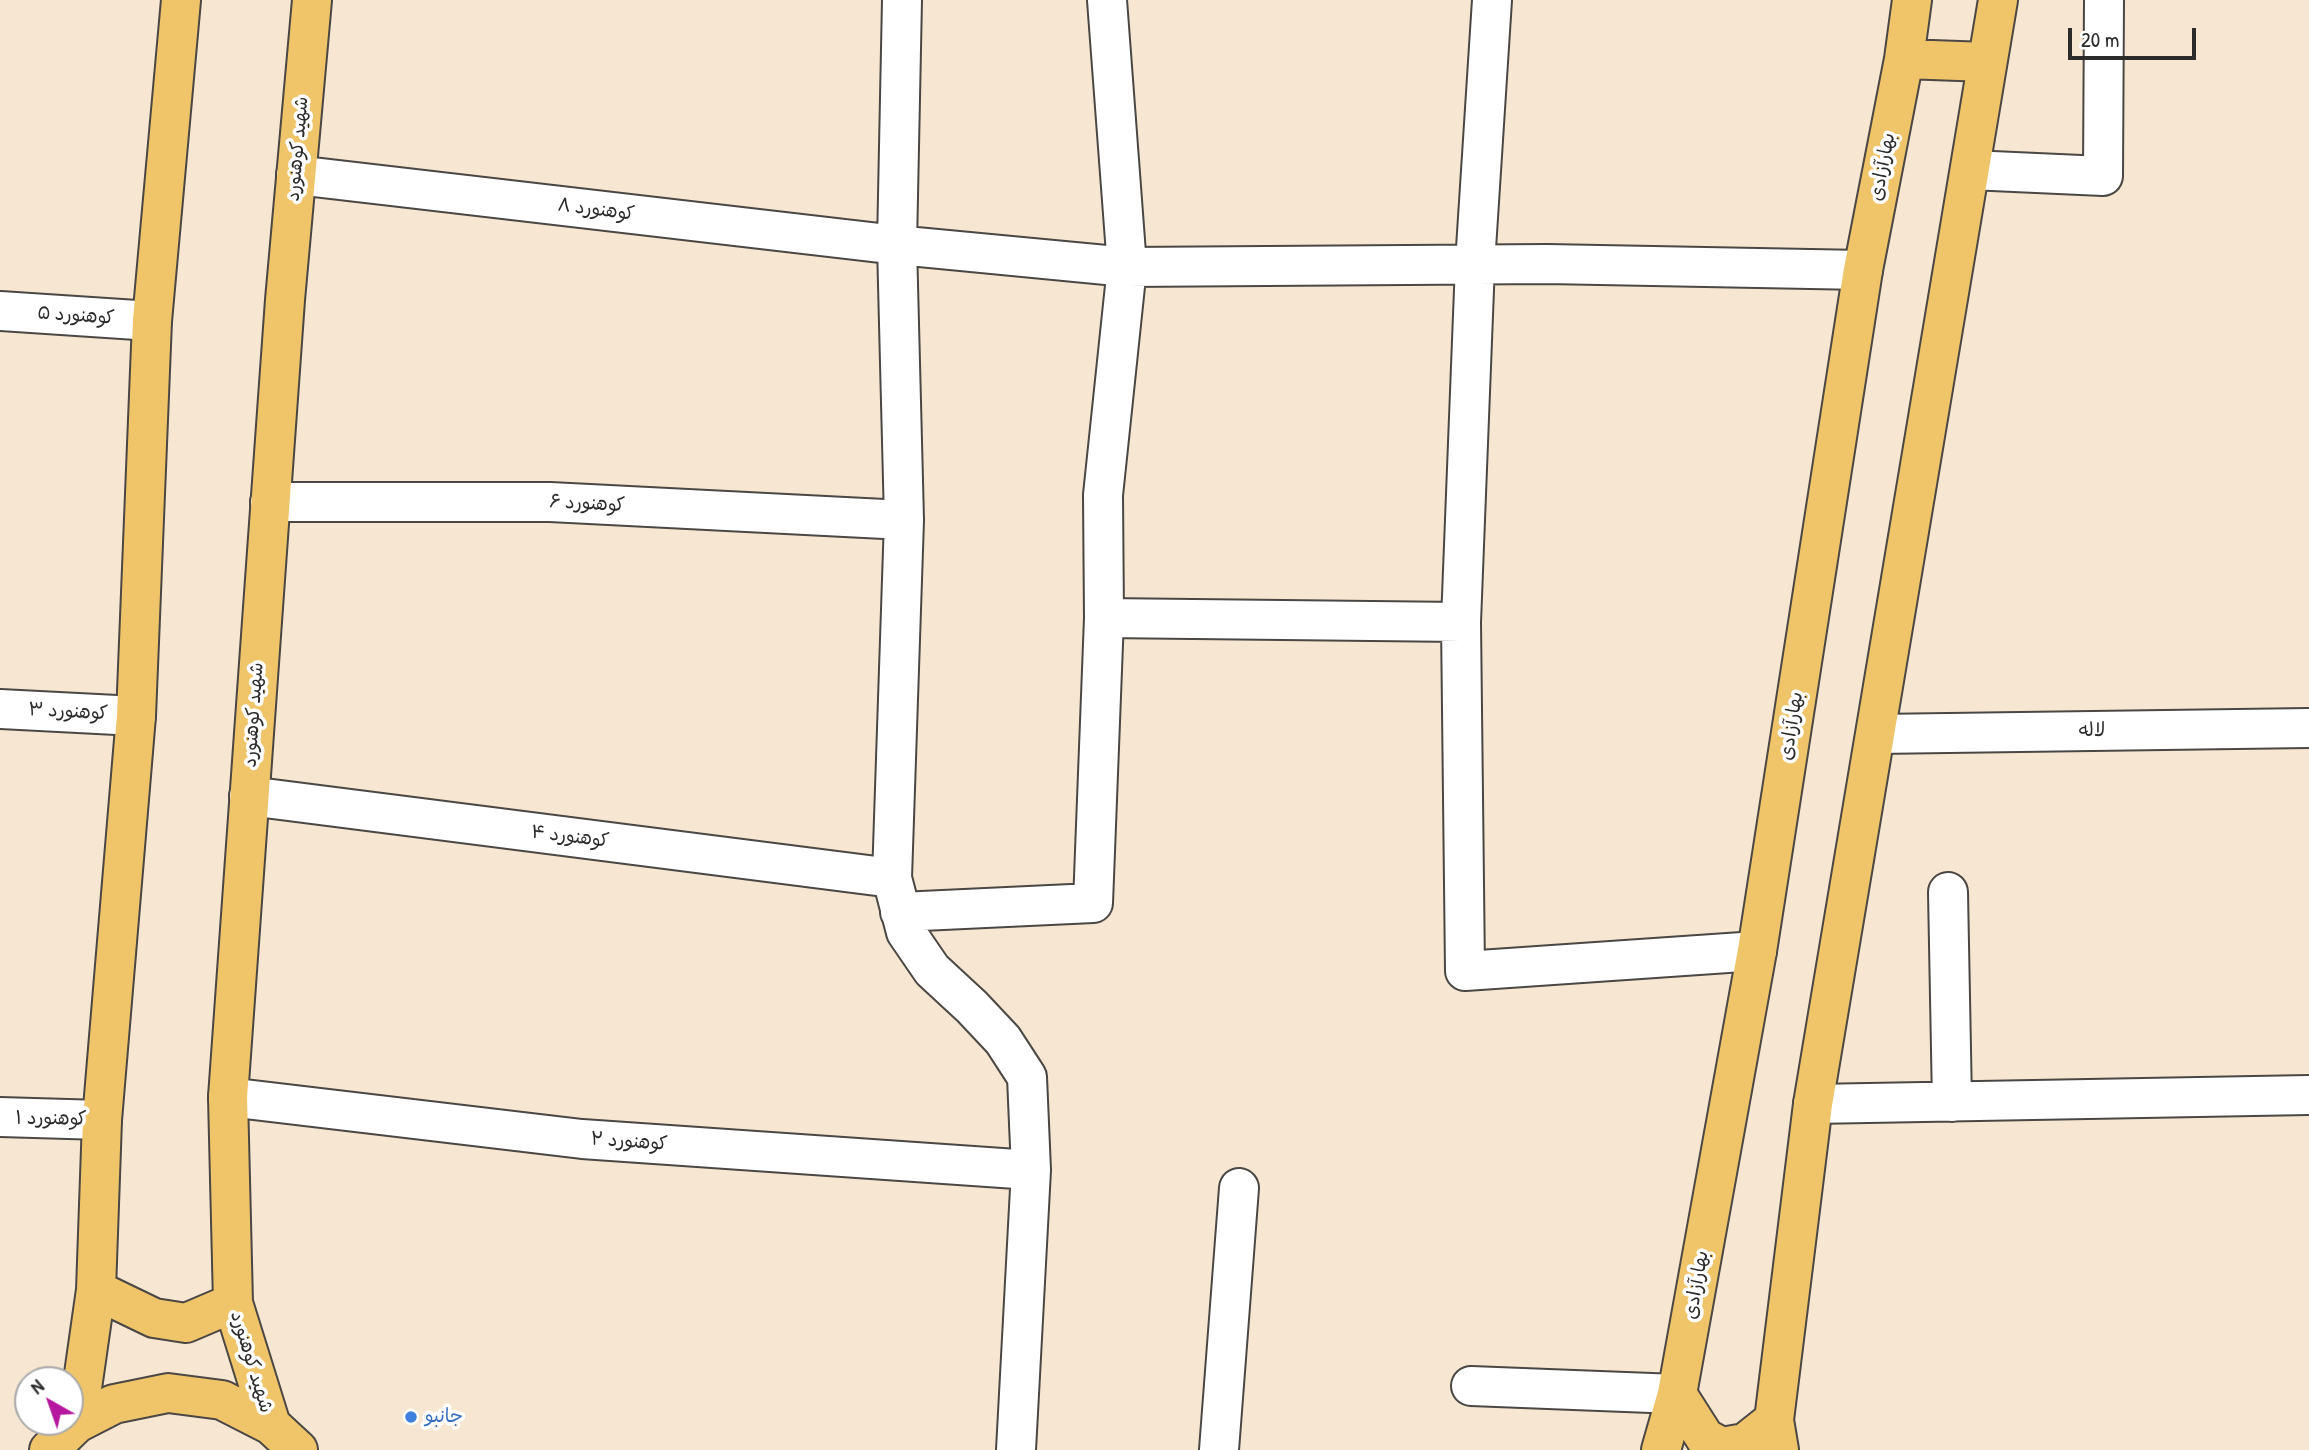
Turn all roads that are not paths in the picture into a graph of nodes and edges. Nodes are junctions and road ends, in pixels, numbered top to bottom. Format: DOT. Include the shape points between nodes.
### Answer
graph roads {
  1 [pos="181,0"];
  2 [pos="312,0"];
  3 [pos="902,0"];
  4 [pos="1107,0"];
  5 [pos="1492,0"];
  6 [pos="1912,0"];
  7 [pos="1998,0"];
  8 [pos="2104,0"];
  9 [pos="1904,59"];
  10 [pos="1987,62"];
  11 [pos="1970,170"];
  12 [pos="296,174"];
  13 [pos="897,245"];
  14 [pos="1475,264"];
  15 [pos="1127,267"];
  16 [pos="1863,270"];
  17 [pos="0,311"];
  18 [pos="152,321"];
  19 [pos="270,502"];
  20 [pos="904,520"];
  21 [pos="1104,618"];
  22 [pos="1461,622"];
  23 [pos="0,709"];
  24 [pos="136,716"];
  25 [pos="2309,728"];
  26 [pos="1876,734"];
  27 [pos="248,796"];
  28 [pos="1948,892"];
  29 [pos="896,895"];
  30 [pos="1757,951"];
  31 [pos="2309,1094"];
  32 [pos="228,1097"];
  33 [pos="1952,1102"];
  34 [pos="1813,1104"];
  35 [pos="0,1117"];
  36 [pos="102,1120"];
  37 [pos="1031,1170"];
  38 [pos="1239,1188"];
  39 [pos="96,1290"];
  40 [pos="233,1303"];
  41 [pos="84,1379"];
  42 [pos="1471,1386"];
  43 [pos="1677,1394"];
  44 [pos="84,1420"];
  45 [pos="1776,1435"];
  46 [pos="64,1436"];
  47 [pos="284,1437"];
  48 [pos="49,1450"];
  49 [pos="1016,1450"];
  50 [pos="1219,1450"];
  51 [pos="1661,1450"];
  1 -- 18 [label="main road"];
  2 -- 12 [label="main road, شهید کوهنورد"];
  3 -- 13 [label="street"];
  4 -- 15 [label="street"];
  5 -- 14 [label="street"];
  6 -- 9 [label="main road, بهارآزادی"];
  7 -- 10 [label="main road"];
  8 -- 11 [label="street" via="2103,176"];
  9 -- 10 [label="main road"];
  9 -- 16 [label="main road, بهارآزادی"];
  10 -- 11 [label="main road"];
  11 -- 26 [label="main road"];
  12 -- 13 [label="street, کوهنورد ۸"];
  12 -- 19 [label="main road, شهید کوهنورد"];
  13 -- 15 [label="street, کوهنورد ۸"];
  13 -- 20 [label="street"];
  14 -- 15 [label="street, کوهنورد ۸"];
  14 -- 16 [label="street, کوهنورد ۸"];
  14 -- 22 [label="street"];
  15 -- 21 [label="street" via="1103,495"];
  16 -- 30 [label="main road, بهارآزادی"];
  17 -- 18 [label="street, کوهنورد ۵"];
  18 -- 24 [label="main road"];
  19 -- 20 [label="street, کوهنورد ۶" via="550,502"];
  19 -- 27 [label="main road, شهید کوهنورد"];
  20 -- 29 [label="street"];
  21 -- 22 [label="street"];
  21 -- 29 [label="street, کوهنورد ۴" via="1093,903"];
  22 -- 30 [label="street" via="1465,971"];
  23 -- 24 [label="street, کوهنورد ۳"];
  24 -- 36 [label="main road"];
  25 -- 26 [label="street, لاله"];
  26 -- 34 [label="main road"];
  27 -- 29 [label="street, کوهنورد ۴"];
  27 -- 32 [label="main road, شهید کوهنورد"];
  28 -- 33 [label="street"];
  29 -- 37 [label="street" via="906,932 932,970 1003,1040 1027,1077"];
  30 -- 43 [label="main road, بهارآزادی"];
  31 -- 33 [label="street"];
  32 -- 37 [label="street, کوهنورد ۲" via="582,1139"];
  32 -- 40 [label="main road, شهید کوهنورد"];
  33 -- 34 [label="street"];
  34 -- 45 [label="main road"];
  35 -- 36 [label="street, کوهنورد ۱"];
  36 -- 39 [label="main road"];
  37 -- 49 [label="street"];
  38 -- 50 [label="street"];
  39 -- 40 [label="main road" via="154,1318 186,1322"];
  39 -- 41 [label="main road"];
  40 -- 47 [label="main road, شهید کوهنورد"];
  42 -- 43 [label="street"];
  43 -- 45 [label="main road" via="1705,1438 1722,1447"];
  43 -- 51 [label="main road, بهارآزادی"];
  44 -- 47 [label="main road" via="114,1404 168,1393 222,1400"];
  46 -- 48 [label="main road"];
}
